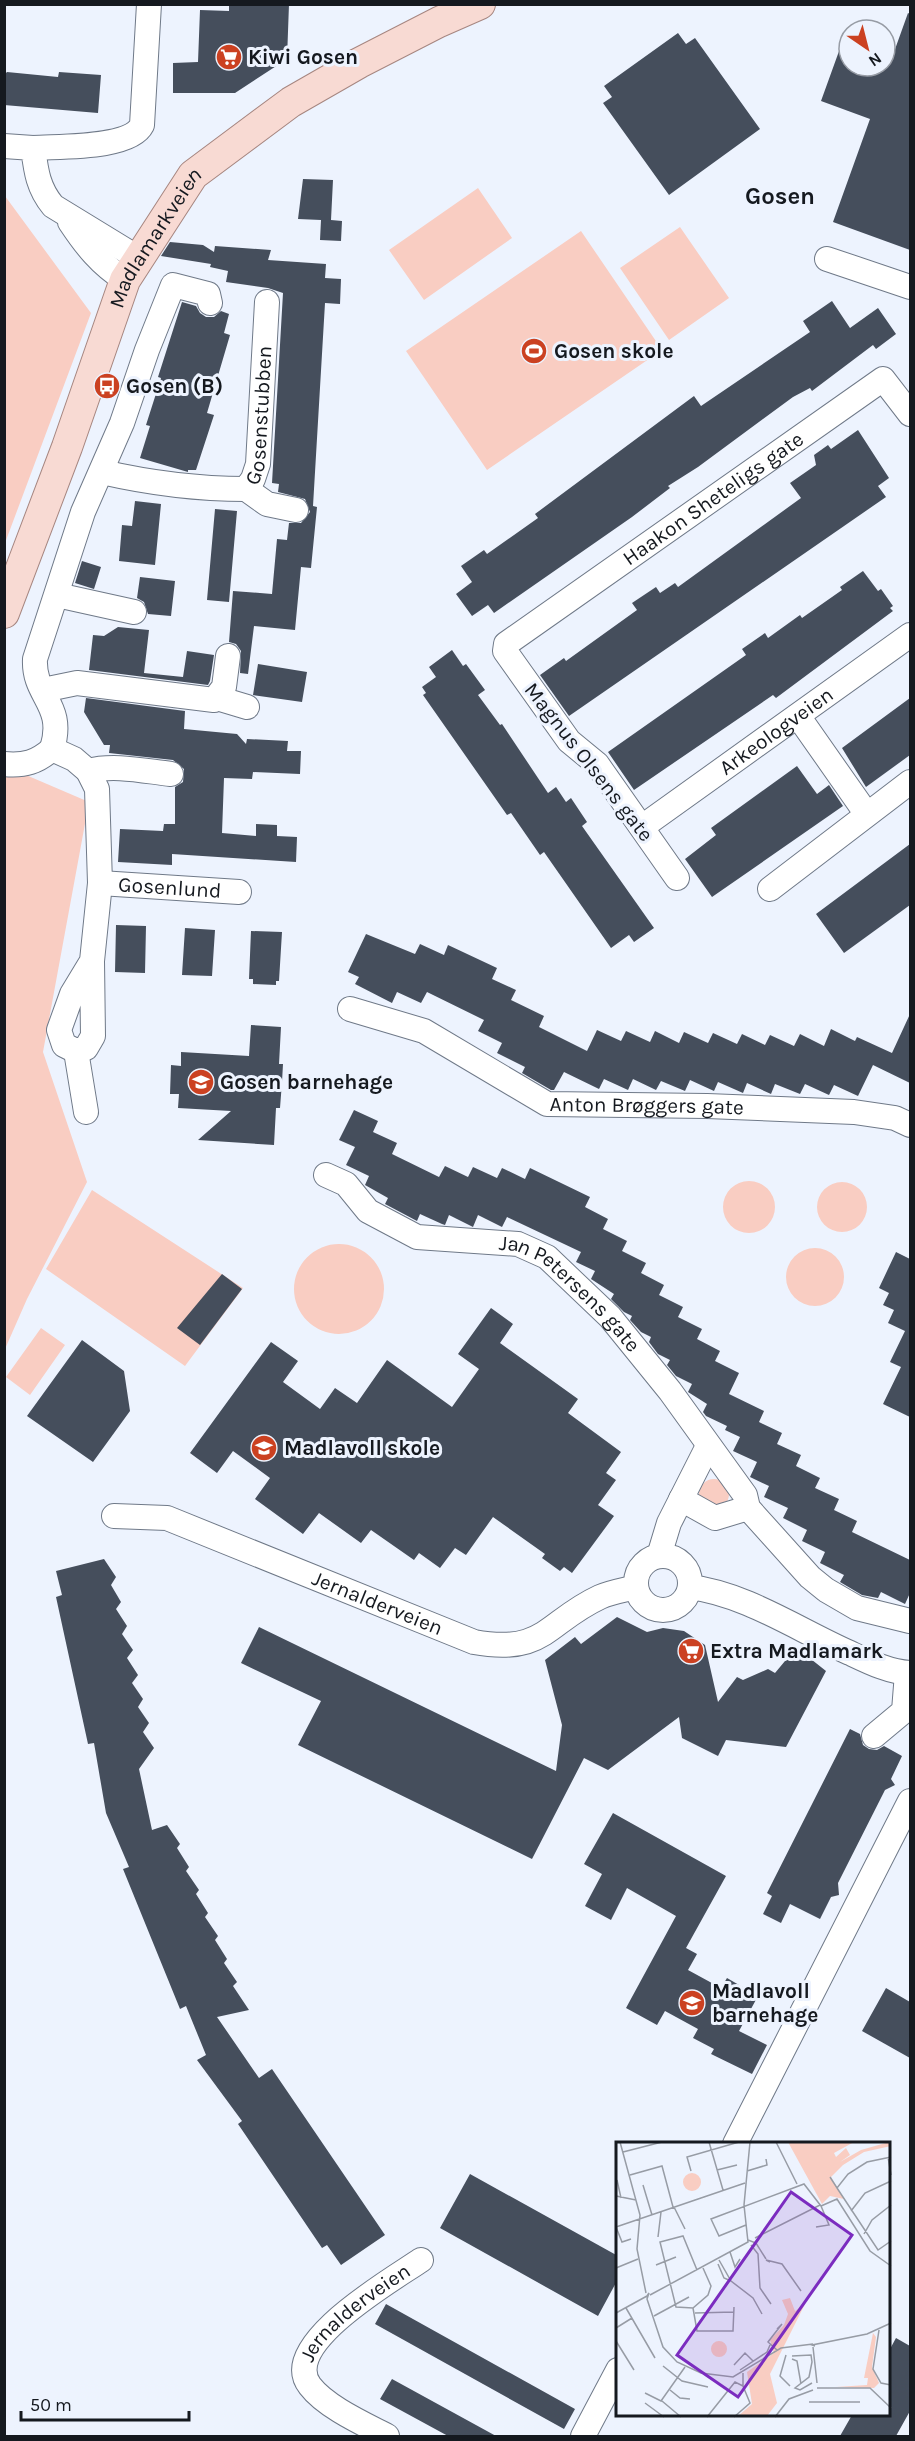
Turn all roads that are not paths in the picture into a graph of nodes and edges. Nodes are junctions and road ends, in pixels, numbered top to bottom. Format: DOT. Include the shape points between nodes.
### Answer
graph roads {
  1 [pos="149,4"];
  2 [pos="480,4"];
  3 [pos="4,146"];
  4 [pos="33,148"];
  5 [pos="827,259"];
  6 [pos="131,269"];
  7 [pos="910,287"];
  8 [pos="267,302"];
  9 [pos="210,303"];
  10 [pos="910,414"];
  11 [pos="102,472"];
  12 [pos="246,489"];
  13 [pos="296,510"];
  14 [pos="57,595"];
  15 [pos="134,612"];
  16 [pos="4,613"];
  17 [pos="910,635"];
  18 [pos="506,644"];
  19 [pos="228,656"];
  20 [pos="43,690"];
  21 [pos="217,698"];
  22 [pos="247,706"];
  23 [pos="798,716"];
  24 [pos="52,749"];
  25 [pos="6,763"];
  26 [pos="88,771"];
  27 [pos="171,774"];
  28 [pos="910,782"];
  29 [pos="866,813"];
  30 [pos="642,827"];
  31 [pos="677,878"];
  32 [pos="100,883"];
  33 [pos="770,889"];
  34 [pos="239,892"];
  35 [pos="350,1009"];
  36 [pos="86,1112"];
  37 [pos="905,1116"];
  38 [pos="326,1175"];
  39 [pos="708,1446"];
  40 [pos="681,1499"];
  41 [pos="748,1508"];
  42 [pos="114,1516"];
  43 [pos="659,1556"];
  44 [pos="636,1587"];
  45 [pos="690,1587"];
  46 [pos="910,1622"];
  47 [pos="909,1673"];
  48 [pos="874,1736"];
  49 [pos="910,1801"];
  50 [pos="736,2142"];
  51 [pos="421,2260"];
  52 [pos="616,2374"];
  53 [pos="387,2436"];
  54 [pos="583,2436"];
  1 -- 4 [label="street" via="139,131 121,141"];
  2 -- 6 [label="main road, Madlamarkveien" via="359,63 291,102 193,175"];
  3 -- 4 [label="street"];
  4 -- 6 [label="street" via="36,176 44,194"];
  5 -- 7 [label="street"];
  6 -- 16 [label="main road, Madlamarkveien"];
  8 -- 12 [label="street, Gosenstubben" via="258,464"];
  9 -- 11 [label="street" via="208,294 173,285"];
  10 -- 18 [label="street, Haakon Sheteligs gate" via="883,379"];
  11 -- 12 [label="street, Gosenstubben" via="147,482"];
  11 -- 14 [label="street" via="83,512"];
  12 -- 13 [label="street" via="267,504"];
  14 -- 15 [label="street"];
  14 -- 20 [label="street" via="34,659 34,671"];
  17 -- 23 [label="street, Arkeologveien"];
  18 -- 30 [label="street, Magnus Olsens gate" via="505,651 568,741 597,764"];
  19 -- 21 [label="street" via="224,687"];
  20 -- 21 [label="street" via="77,683"];
  20 -- 24 [label="street" via="56,718 58,732"];
  21 -- 22 [label="street"];
  23 -- 29 [label="street"];
  23 -- 30 [label="street, Arkeologveien"];
  24 -- 25 [label="street" via="27,765"];
  24 -- 26 [label="street"];
  26 -- 27 [label="street" via="119,768"];
  26 -- 32 [label="street, Gosenlund" via="97,789"];
  28 -- 29 [label="street"];
  29 -- 33 [label="street"];
  30 -- 31 [label="street, Magnus Olsens gate"];
  32 -- 34 [label="street, Gosenlund"];
  32 -- 36 [label="street, Gosenlund" via="92,961 72,994 59,1030 64,1045 76,1051"];
  35 -- 37 [label="street, Anton Brøggers gate" via="424,1031 547,1104 707,1106"];
  38 -- 39 [label="street, Jan Petersens gate" via="346,1184 368,1211 417,1238 518,1244 547,1257 610,1317 670,1391"];
  39 -- 40 [label="street"];
  39 -- 41 [label="street, Jan Petersens gate" via="745,1495"];
  40 -- 41 [label="street" via="715,1518"];
  40 -- 43 [label="street"];
  41 -- 46 [label="street, Jan Petersens gate" via="826,1590 857,1608"];
  42 -- 44 [label="street, Jernalderveien" via="167,1518 474,1642 501,1647 528,1642 601,1596"];
  43 -- 44 [label="street" via="642,1568"];
  43 -- 45 [label="street" via="682,1564"];
  44 -- 45 [label="street" via="651,1607 663,1610 682,1602"];
  45 -- 47 [label="street" via="735,1598 854,1655"];
  47 -- 48 [label="street" via="904,1711"];
  49 -- 50 [label="street"];
  51 -- 53 [label="street, Jernalderveien" via="325,2330 304,2359 303,2372 310,2387 345,2414"];
  52 -- 54 [label="street"];
}
